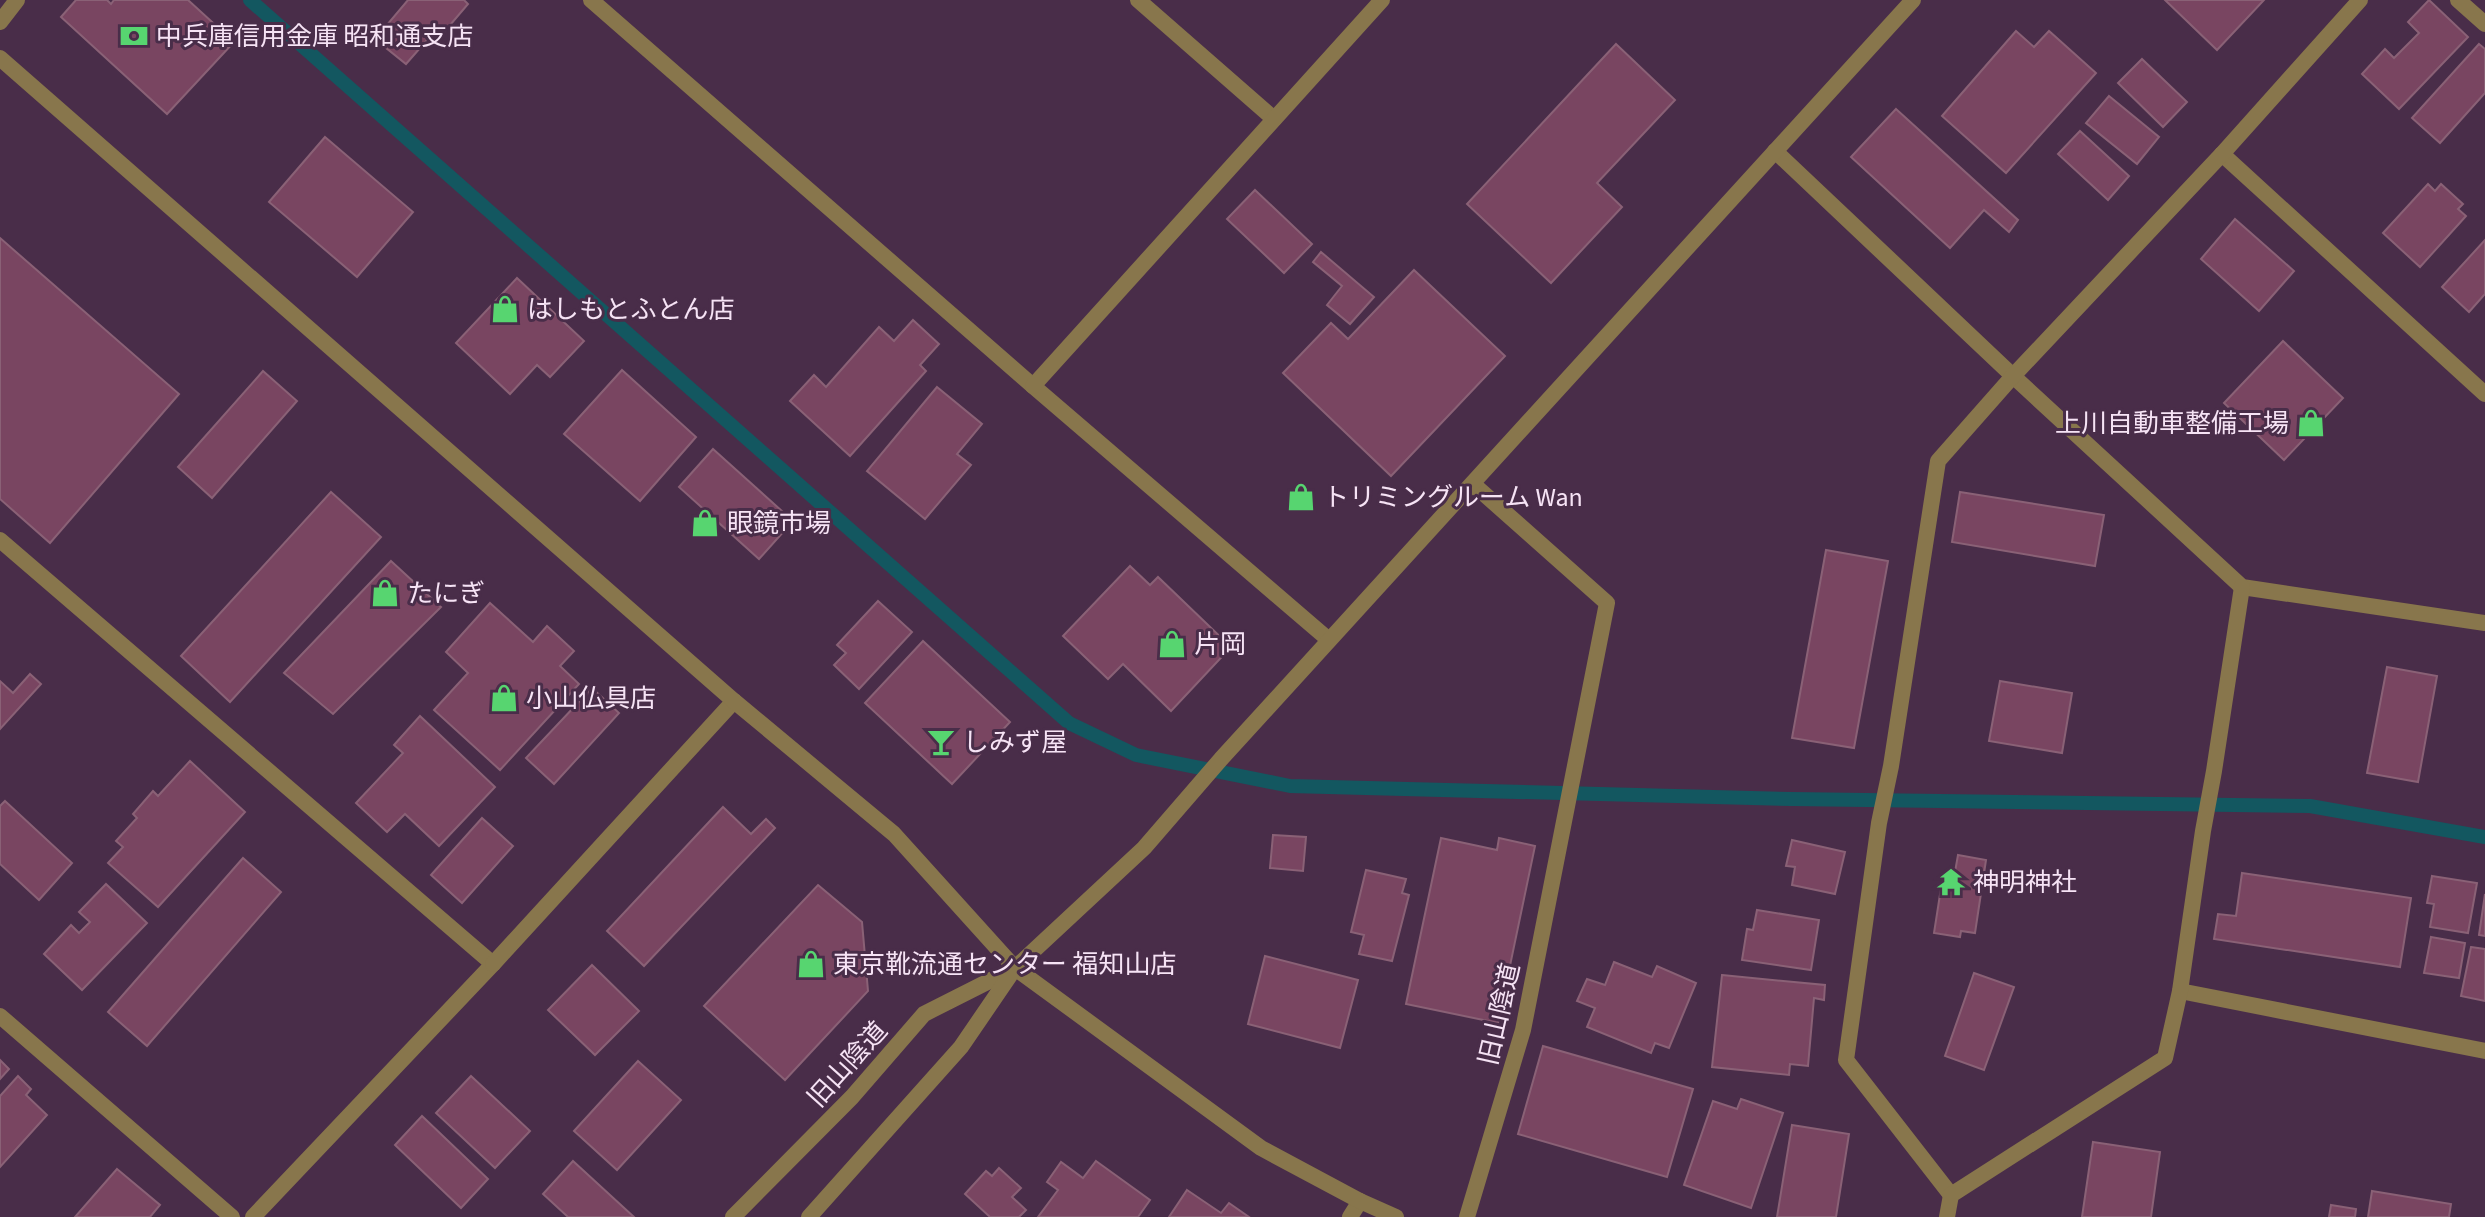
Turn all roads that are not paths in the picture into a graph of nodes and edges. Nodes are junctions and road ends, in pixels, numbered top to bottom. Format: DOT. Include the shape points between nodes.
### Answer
graph roads {
  1 [pos="17,0"];
  2 [pos="591,0"];
  3 [pos="1138,0"];
  4 [pos="1382,0"];
  5 [pos="1913,0"];
  6 [pos="2360,0"];
  7 [pos="2458,0"];
  8 [pos="0,22"];
  9 [pos="2485,24"];
  10 [pos="0,58"];
  11 [pos="1274,119"];
  12 [pos="1775,151"];
  13 [pos="2222,154"];
  14 [pos="2013,376"];
  15 [pos="1033,386"];
  16 [pos="2485,394"];
  17 [pos="1473,484"];
  18 [pos="0,540"];
  19 [pos="2242,587"];
  20 [pos="2485,623"];
  21 [pos="1329,640"];
  22 [pos="734,701"];
  23 [pos="493,964"];
  24 [pos="1015,968"];
  25 [pos="2180,991"];
  26 [pos="0,1016"];
  27 [pos="2485,1051"];
  28 [pos="1951,1195"];
  29 [pos="1360,1201"];
  30 [pos="232,1217"];
  31 [pos="253,1217"];
  32 [pos="733,1217"];
  33 [pos="809,1217"];
  34 [pos="1350,1217"];
  35 [pos="1396,1217"];
  36 [pos="1467,1217"];
  37 [pos="1947,1217"];
  1 -- 8 [label="street"];
  2 -- 15 [label="street"];
  3 -- 11 [label="street"];
  4 -- 11 [label="street"];
  5 -- 12 [label="street"];
  6 -- 13 [label="street"];
  7 -- 9 [label="street"];
  10 -- 22 [label="street"];
  11 -- 15 [label="street"];
  12 -- 14 [label="street"];
  12 -- 17 [label="street"];
  13 -- 14 [label="street"];
  13 -- 16 [label="street"];
  14 -- 19 [label="street"];
  14 -- 28 [label="street" via="1938,461 1846,1060"];
  15 -- 21 [label="street"];
  17 -- 21 [label="street"];
  17 -- 36 [label="street, 旧山陰道" via="1607,603 1523,1030"];
  18 -- 23 [label="street"];
  19 -- 20 [label="street"];
  19 -- 25 [label="street"];
  21 -- 24 [label="street" via="1144,848"];
  22 -- 23 [label="street"];
  22 -- 24 [label="street" via="894,834"];
  23 -- 31 [label="street"];
  24 -- 29 [label="street" via="1261,1148"];
  24 -- 32 [label="street, 旧山陰道" via="924,1014 852,1097"];
  24 -- 33 [label="street" via="961,1047"];
  25 -- 27 [label="street"];
  25 -- 28 [label="street" via="2165,1058"];
  26 -- 30 [label="street"];
  28 -- 37 [label="street"];
  29 -- 34 [label="street"];
  29 -- 35 [label="street"];
}
